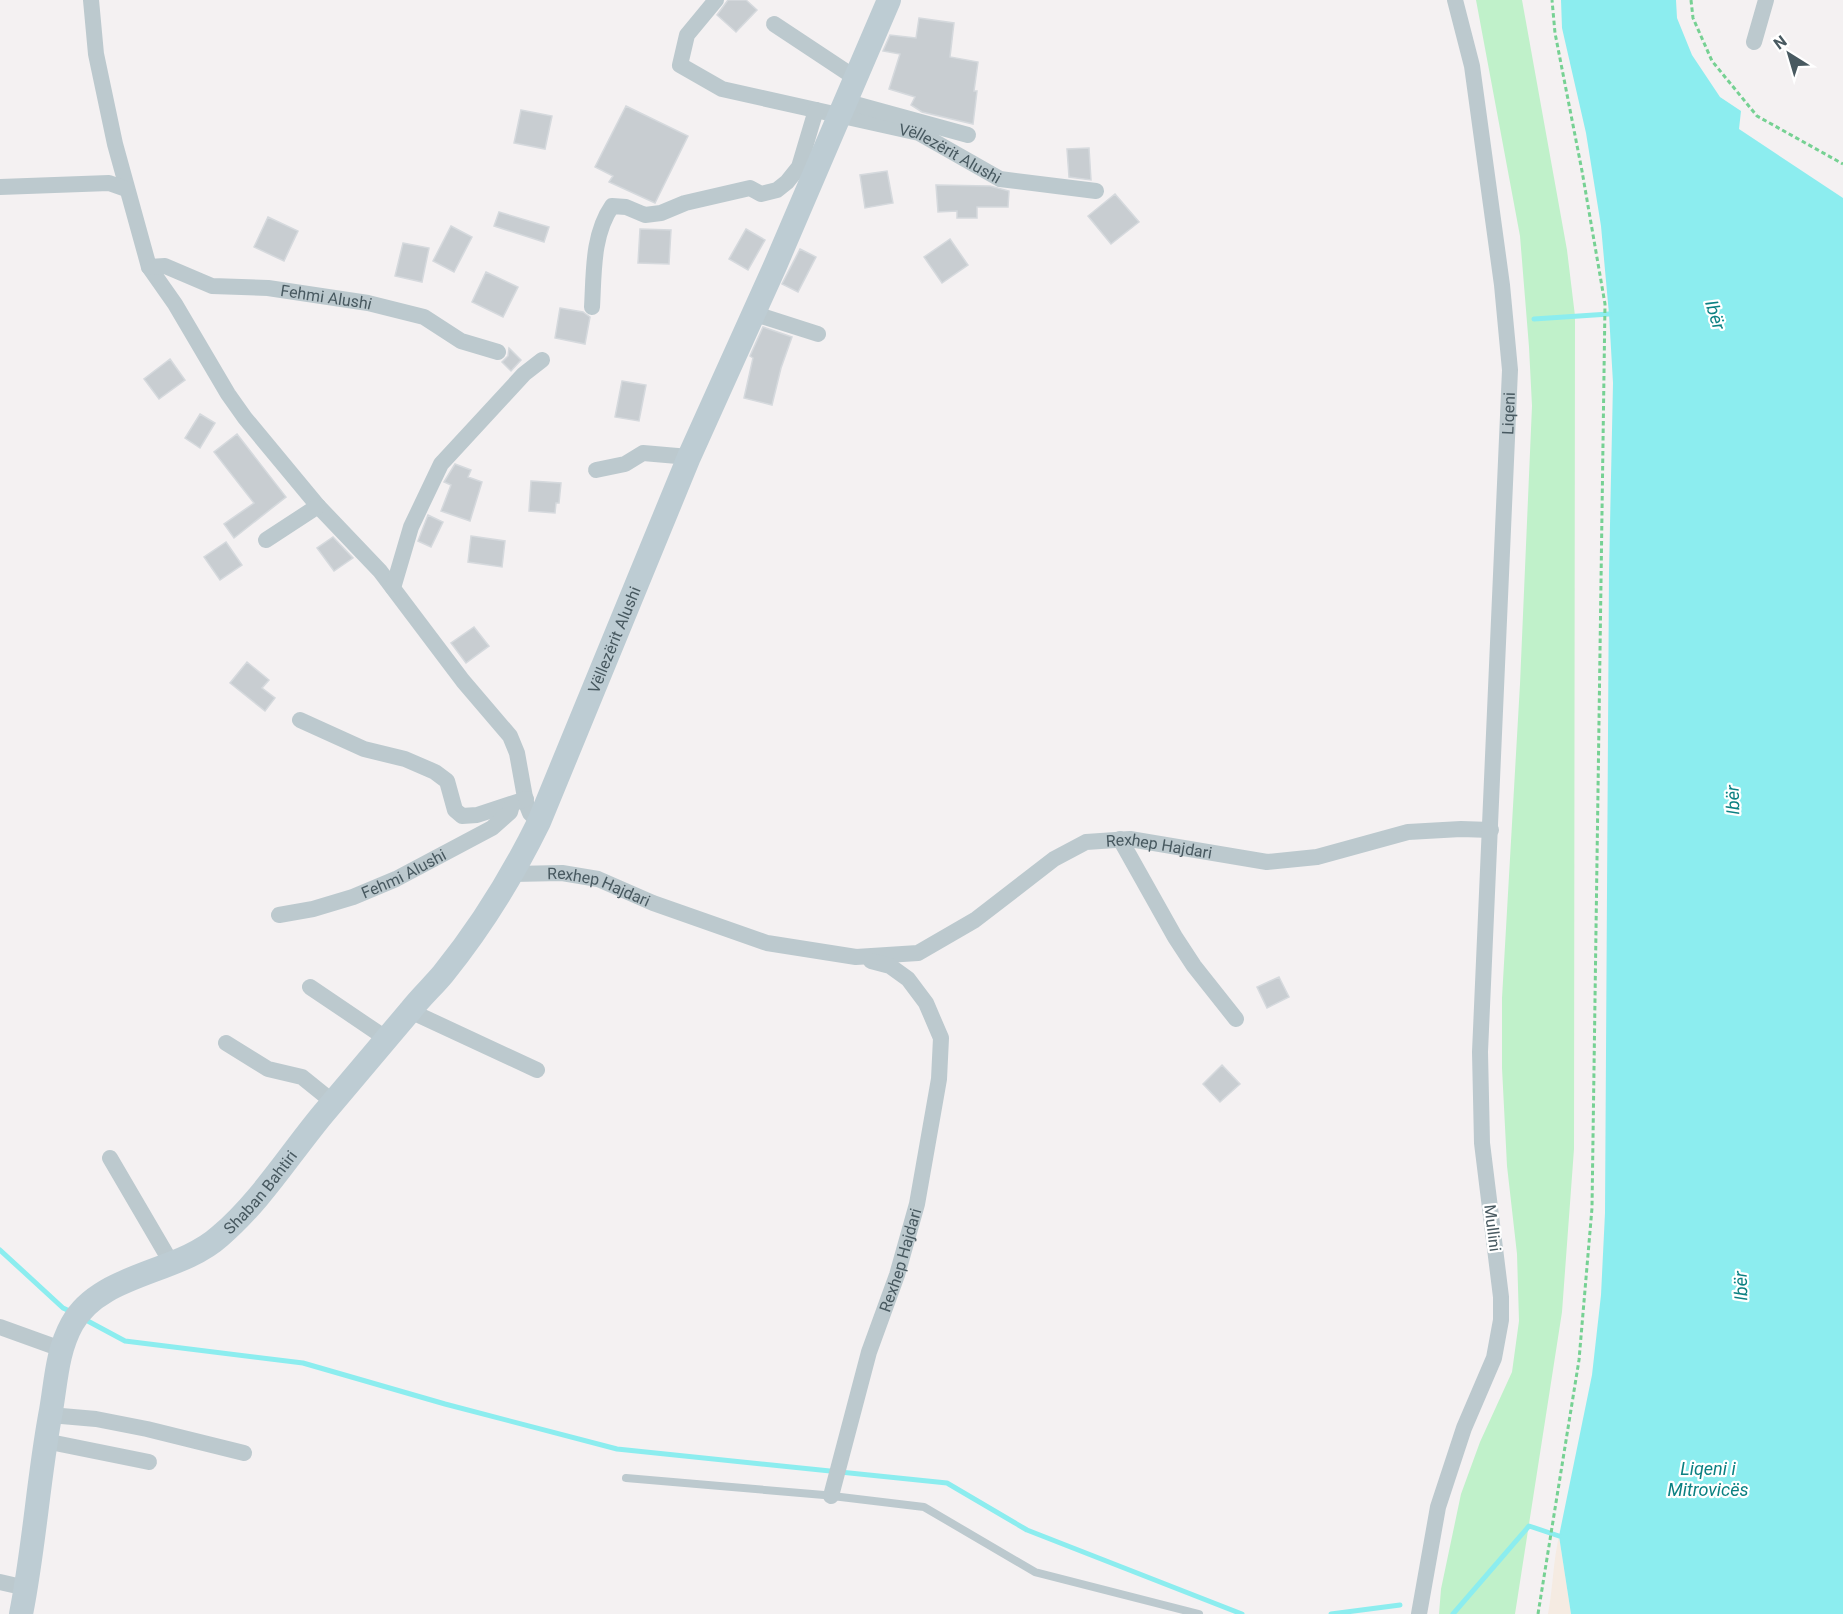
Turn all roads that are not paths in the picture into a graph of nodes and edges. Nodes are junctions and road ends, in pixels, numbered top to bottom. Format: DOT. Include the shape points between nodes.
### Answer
graph roads {
  1 [pos="90,0"];
  2 [pos="716,0"];
  3 [pos="889,0"];
  4 [pos="1455,0"];
  5 [pos="1766,0"];
  6 [pos="774,24"];
  7 [pos="1754,42"];
  8 [pos="854,77"];
  9 [pos="833,109"];
  10 [pos="968,135"];
  11 [pos="0,187"];
  12 [pos="126,189"];
  13 [pos="1096,191"];
  14 [pos="149,267"];
  15 [pos="592,308"];
  16 [pos="752,313"];
  17 [pos="818,334"];
  18 [pos="498,352"];
  19 [pos="542,360"];
  20 [pos="689,457"];
  21 [pos="596,470"];
  22 [pos="318,506"];
  23 [pos="266,540"];
  24 [pos="393,588"];
  25 [pos="300,720"];
  26 [pos="519,802"];
  27 [pos="539,822"];
  28 [pos="1491,830"];
  29 [pos="1120,840"];
  30 [pos="513,874"];
  31 [pos="279,915"];
  32 [pos="855,957"];
  33 [pos="310,987"];
  34 [pos="410,1011"];
  35 [pos="1236,1020"];
  36 [pos="387,1039"];
  37 [pos="226,1043"];
  38 [pos="537,1070"];
  39 [pos="333,1102"];
  40 [pos="110,1158"];
  41 [pos="172,1264"];
  42 [pos="0,1327"];
  43 [pos="61,1349"];
  44 [pos="50,1414"];
  45 [pos="45,1441"];
  46 [pos="244,1453"];
  47 [pos="149,1462"];
  48 [pos="626,1478"];
  49 [pos="831,1496"];
  50 [pos="0,1582"];
  51 [pos="27,1588"];
  52 [pos="21,1614"];
  53 [pos="1199,1614"];
  54 [pos="1419,1614"];
  1 -- 12 [label="street" via="96,54"];
  2 -- 9 [label="street, Vëllezërit Alushi" via="687,35 680,65 722,89"];
  3 -- 8 [label="main road, Vëllezërit Alushi"];
  4 -- 28 [label="street, Liqeni" via="1472,66 1510,370"];
  5 -- 7 [label="street"];
  6 -- 8 [label="street"];
  8 -- 9 [label="main road, Vëllezërit Alushi"];
  9 -- 10 [label="street, Vëllezërit Alushi"];
  9 -- 13 [label="street, Vëllezërit Alushi" via="919,133 1000,179"];
  9 -- 15 [label="street, Vëllezërit Alushi" via="799,167 777,190 761,194 750,188 645,215 612,206 595,249"];
  9 -- 16 [label="main road, Vëllezërit Alushi" via="775,266"];
  11 -- 12 [label="street" via="109,183"];
  12 -- 14 [label="street"];
  14 -- 18 [label="street, Fehmi Alushi" via="165,266 212,286 268,288 368,303 424,317 461,341"];
  14 -- 22 [label="street" via="228,394"];
  16 -- 17 [label="street"];
  16 -- 20 [label="main road, Vëllezërit Alushi"];
  19 -- 24 [label="street" via="524,374 441,464 411,527"];
  20 -- 21 [label="street" via="643,453 625,464"];
  20 -- 27 [label="main road, Vëllezërit Alushi"];
  22 -- 23 [label="street"];
  22 -- 24 [label="street"];
  24 -- 26 [label="street" via="510,736 518,753"];
  25 -- 26 [label="street" via="363,750 405,759 435,772 447,781 455,810 462,816"];
  26 -- 27 [label="street"];
  26 -- 31 [label="street, Fehmi Alushi" via="492,828 396,879 338,902"];
  27 -- 30 [label="main road, Shaban Bahtiri"];
  28 -- 29 [label="street, Rexhep Hajdari" via="1408,832 1317,857 1267,862"];
  28 -- 54 [label="street, Mullini" via="1481,1107 1501,1320 1494,1358 1464,1428 1438,1507"];
  29 -- 32 [label="street, Rexhep Hajdari" via="1086,842 1054,859 975,920 918,953"];
  29 -- 35 [label="street" via="1175,937"];
  30 -- 32 [label="street, Rexhep Hajdari" via="562,873 598,879 767,943"];
  30 -- 34 [label="main road, Shaban Bahtiri" via="443,974"];
  32 -- 49 [label="street, Rexhep Hajdari" via="890,966 908,979 926,1004 941,1038 939,1079 917,1204 869,1352"];
  33 -- 36 [label="street"];
  34 -- 36 [label="main road, Shaban Bahtiri"];
  34 -- 38 [label="street"];
  36 -- 39 [label="main road, Shaban Bahtiri"];
  37 -- 39 [label="street" via="268,1069 302,1077"];
  39 -- 41 [label="main road, Shaban Bahtiri" via="243,1215 217,1239"];
  40 -- 41 [label="street"];
  41 -- 43 [label="main road, Shaban Bahtiri" via="96,1296 76,1318"];
  42 -- 43 [label="street"];
  43 -- 44 [label="main road, Shaban Bahtiri"];
  44 -- 45 [label="main road, Shaban Bahtiri"];
  44 -- 46 [label="street" via="96,1419"];
  45 -- 47 [label="street"];
  45 -- 51 [label="main road, Shaban Bahtiri"];
  48 -- 49 [label="lane"];
  49 -- 53 [label="lane" via="924,1507 1035,1572"];
  50 -- 51 [label="street"];
  51 -- 52 [label="main road, Shaban Bahtiri"];
}
